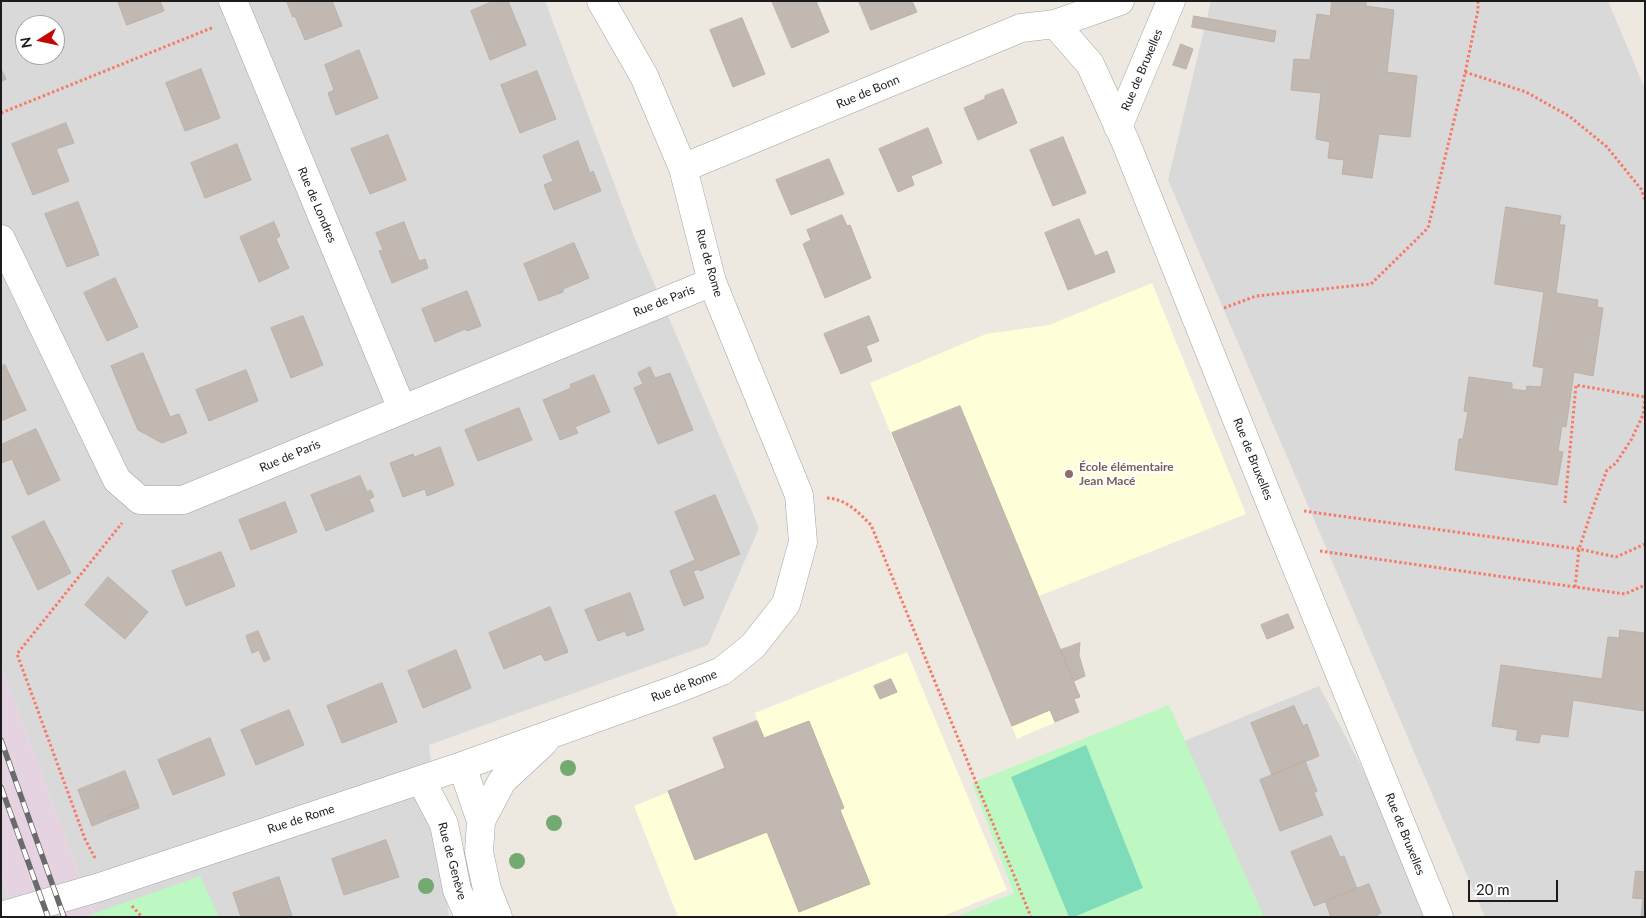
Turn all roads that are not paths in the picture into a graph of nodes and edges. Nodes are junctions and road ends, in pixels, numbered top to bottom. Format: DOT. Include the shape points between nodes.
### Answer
graph roads {
  1 [pos="601,1"];
  2 [pos="1120,1"];
  3 [pos="1171,1"];
  4 [pos="236,9"];
  5 [pos="1055,24"];
  6 [pos="1118,127"];
  7 [pos="683,168"];
  8 [pos="1,240"];
  9 [pos="712,282"];
  10 [pos="402,409"];
  11 [pos="553,734"];
  12 [pos="462,766"];
  13 [pos="421,780"];
  14 [pos="481,821"];
  15 [pos="1,916"];
  16 [pos="469,917"];
  17 [pos="498,917"];
  18 [pos="1439,917"];
  1 -- 7 [label="street, Rue de Rome" via="644,76"];
  2 -- 5 [label="street, Rue de Bonn"];
  3 -- 6 [label="street, Rue de Bruxelles"];
  4 -- 10 [label="street, Rue de Londres"];
  5 -- 6 [label="street" via="1090,64"];
  5 -- 7 [label="street, Rue de Bonn" via="1021,28"];
  6 -- 18 [label="street, Rue de Bruxelles"];
  7 -- 9 [label="street, Rue de Rome"];
  8 -- 10 [label="street, Rue de Paris" via="117,480 140,500 183,500"];
  9 -- 10 [label="street, Rue de Paris"];
  9 -- 11 [label="street, Rue de Rome" via="799,495 803,542 786,604 753,646 722,671"];
  11 -- 12 [label="street, Rue de Rome"];
  11 -- 14 [label="street" via="502,781"];
  12 -- 13 [label="street, Rue de Rome"];
  12 -- 14 [label="street"];
  13 -- 15 [label="street, Rue de Rome"];
  13 -- 16 [label="street, Rue de Genève" via="444,824 457,890"];
  14 -- 17 [label="street" via="479,852"];
}
